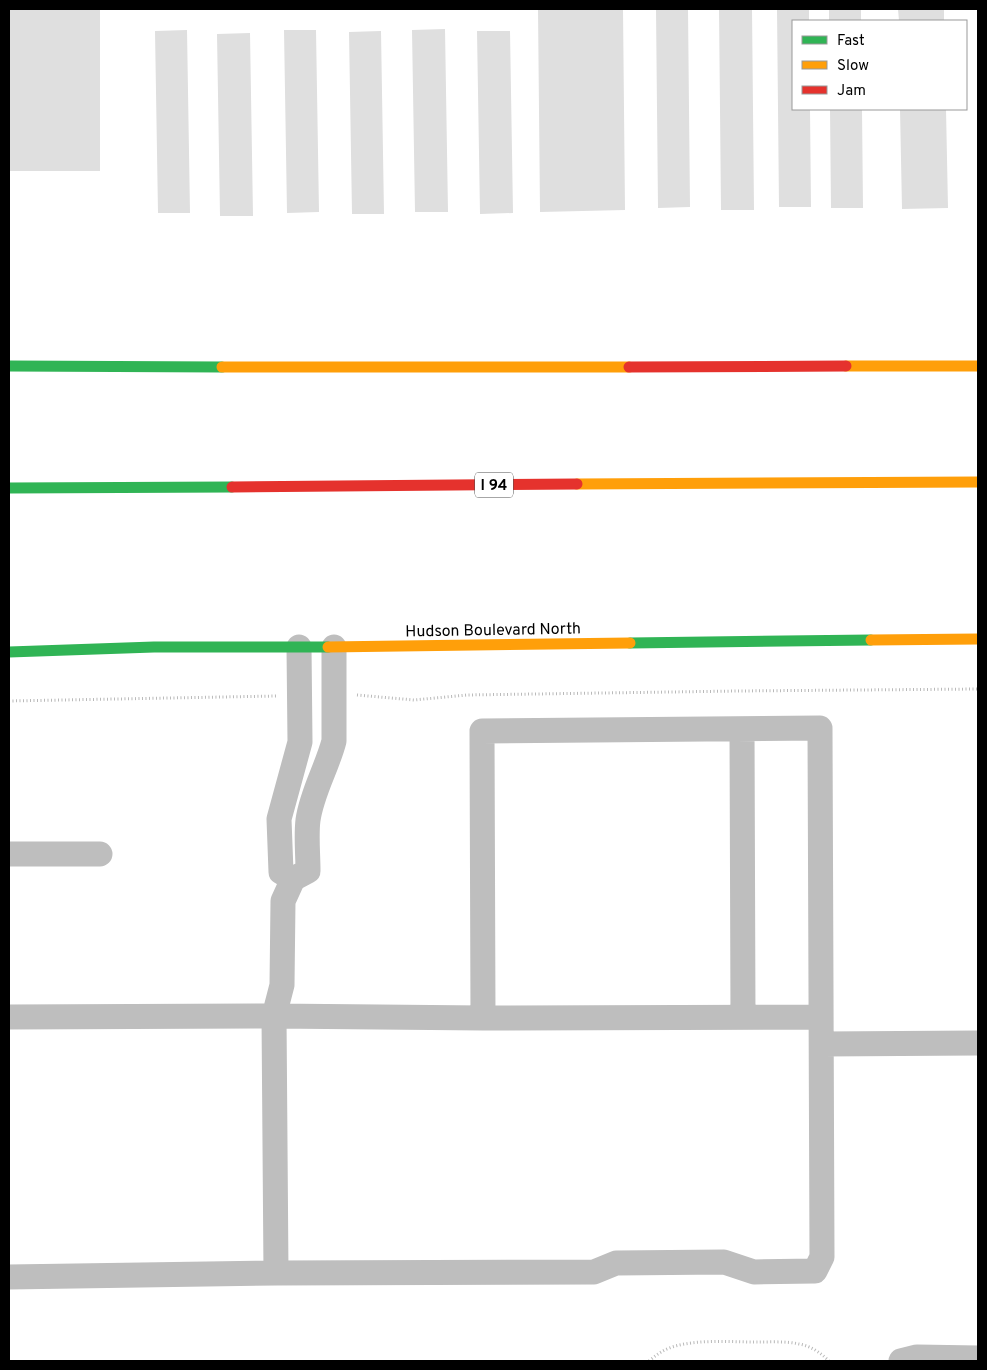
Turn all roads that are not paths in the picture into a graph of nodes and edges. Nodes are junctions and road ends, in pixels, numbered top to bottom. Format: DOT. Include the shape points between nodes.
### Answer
graph roads {
  1 [pos="9,366"];
  2 [pos="978,366"];
  3 [pos="978,482"];
  4 [pos="9,488"];
  5 [pos="978,639"];
  6 [pos="299,647"];
  7 [pos="334,647"];
  8 [pos="9,652"];
  9 [pos="742,729"];
  10 [pos="9,854"];
  11 [pos="100,854"];
  12 [pos="293,879"];
  13 [pos="274,1016"];
  14 [pos="9,1017"];
  15 [pos="742,1017"];
  16 [pos="821,1017"];
  17 [pos="482,1018"];
  18 [pos="978,1043"];
  19 [pos="822,1044"];
  20 [pos="276,1273"];
  21 [pos="9,1277"];
  22 [pos="978,1358"];
  23 [pos="901,1361"];
  1 -- 2 [label="main road"];
  3 -- 4 [label="main road, I 94"];
  5 -- 7 [label="main road, Hudson Boulevard North"];
  6 -- 7 [label="main road, Hudson Boulevard North"];
  6 -- 8 [label="main road, Hudson Boulevard North"];
  6 -- 12 [label="street" via="300,742 279,819 281,872"];
  7 -- 12 [label="street" via="334,741 308,820 308,871"];
  9 -- 15 [label="street"];
  9 -- 16 [label="street" via="820,728"];
  9 -- 17 [label="street" via="482,731"];
  10 -- 11 [label="street"];
  12 -- 13 [label="street" via="283,901 282,985"];
  13 -- 14 [label="street"];
  13 -- 17 [label="street"];
  13 -- 20 [label="street"];
  15 -- 16 [label="street"];
  15 -- 17 [label="street"];
  16 -- 19 [label="street"];
  18 -- 19 [label="street"];
  19 -- 20 [label="street" via="822,1257 815,1271 754,1272 714,1262 616,1263 594,1272"];
  20 -- 21 [label="street"];
  22 -- 23 [label="street" via="917,1357"];
}
